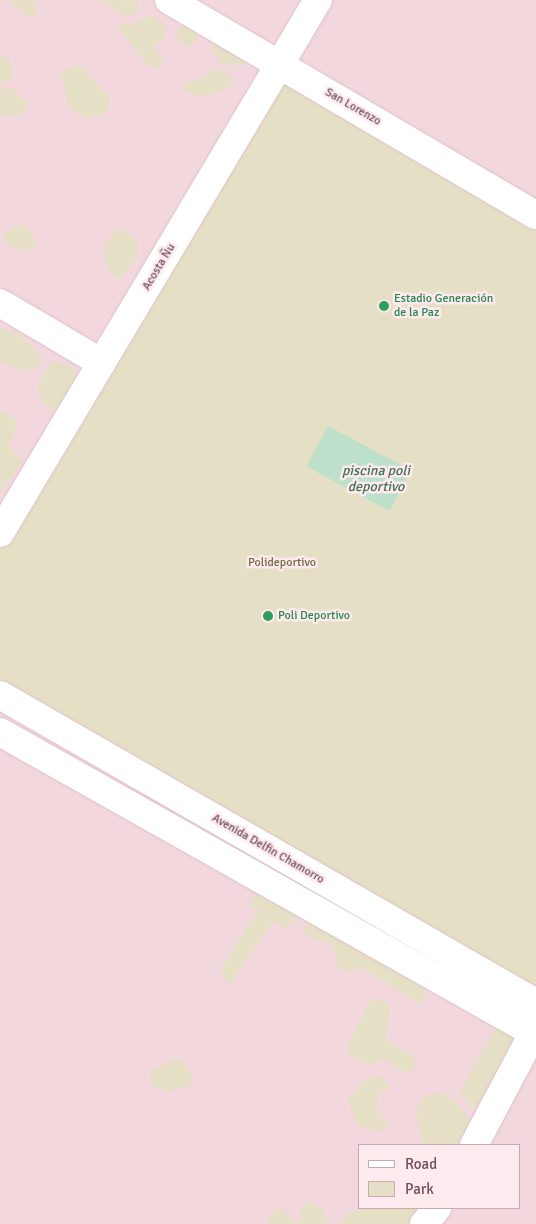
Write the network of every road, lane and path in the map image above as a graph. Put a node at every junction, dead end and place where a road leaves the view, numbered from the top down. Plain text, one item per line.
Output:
1 (169, 0) edge
2 (318, 0) edge
3 (280, 65) junction
4 (536, 215) edge
5 (0, 303) edge
6 (102, 363) junction
7 (0, 533) edge
8 (0, 695) edge
9 (0, 732) edge
10 (536, 1003) edge
11 (535, 1032) edge
12 (475, 1144) edge
13 (436, 1209) edge
14 (424, 1224) edge

1 - 3 street, San Lorenzo
2 - 3 street, Acosta Ñu
3 - 4 street, San Lorenzo
3 - 6 street, Acosta Ñu
5 - 6 street
6 - 7 street, Acosta Ñu
8 - 10 street, Avenida Delfin Chamorro
9 - 11 street
11 - 12 street
13 - 14 street

